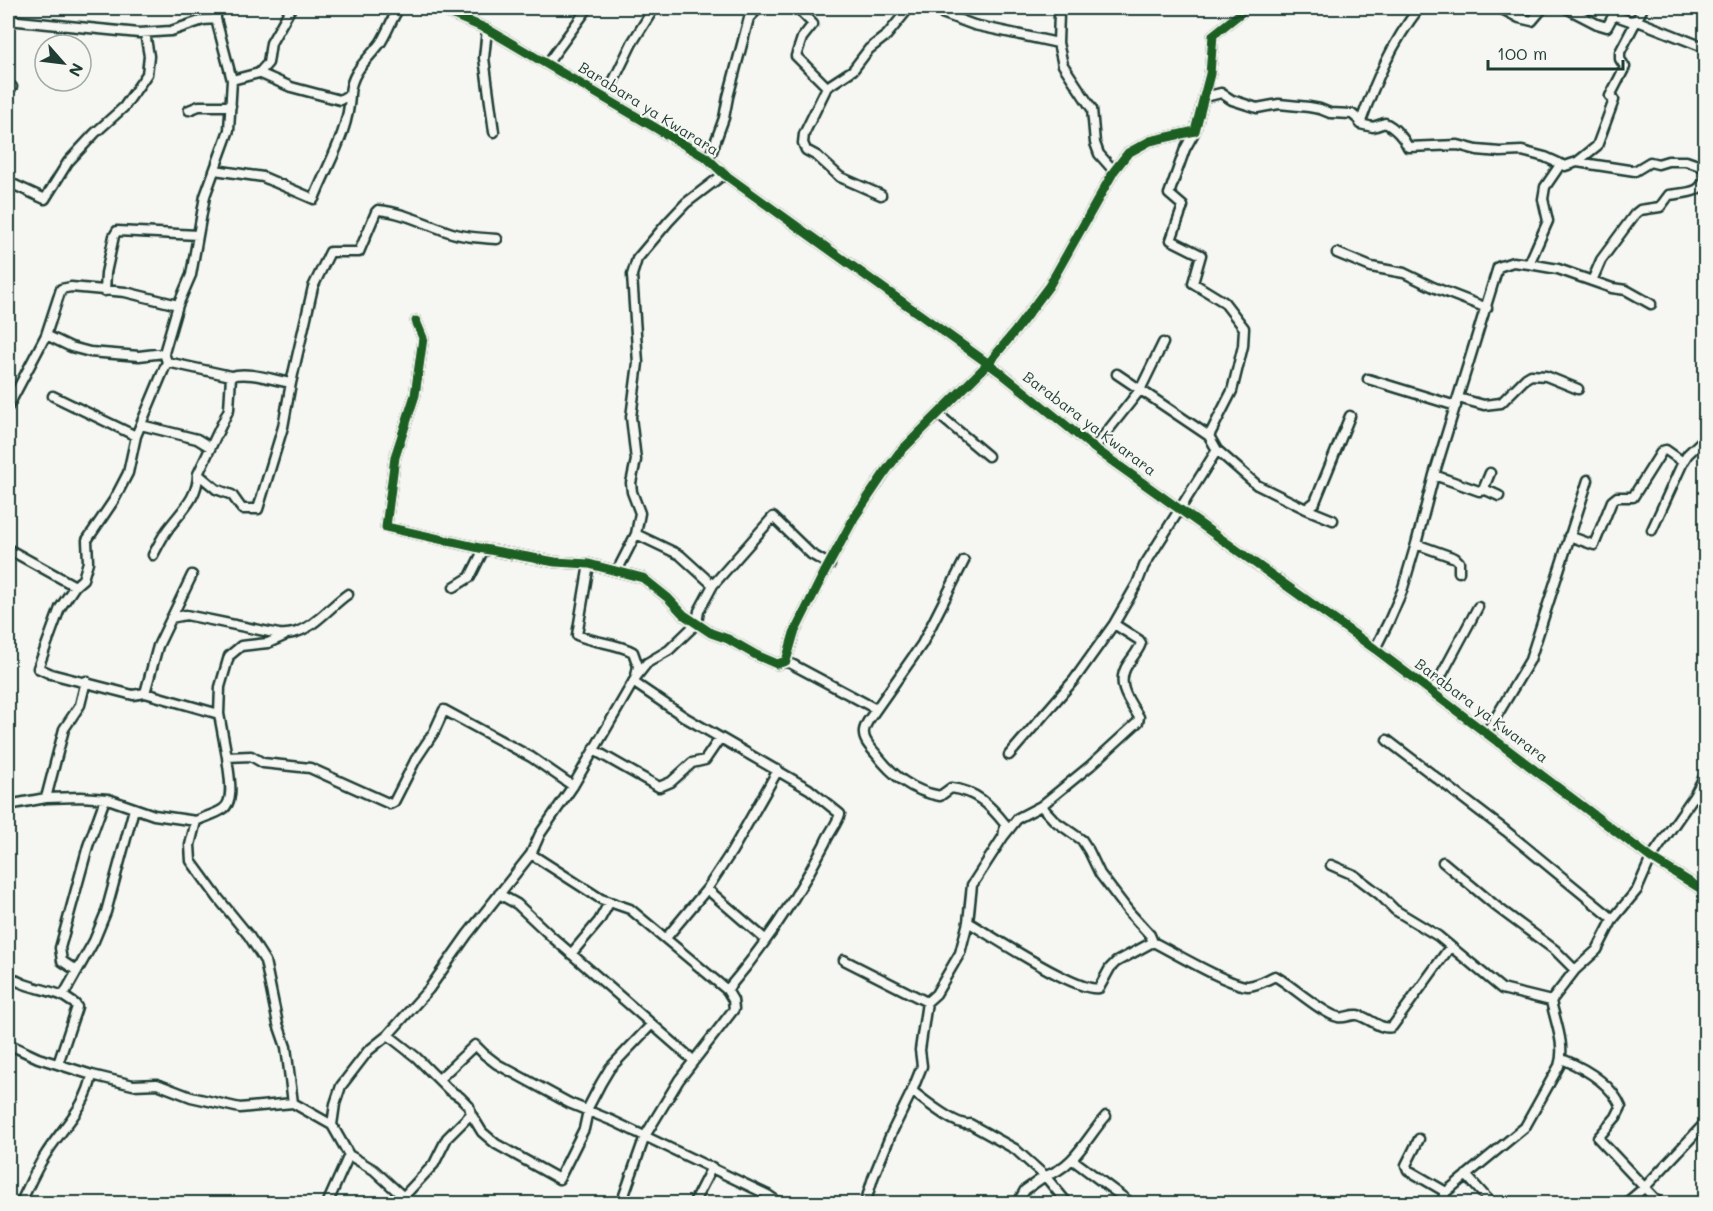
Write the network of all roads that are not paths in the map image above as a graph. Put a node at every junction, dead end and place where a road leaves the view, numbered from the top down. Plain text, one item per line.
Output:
1 (216, 8) edge
2 (291, 8) edge
3 (399, 8) edge
4 (437, 8) edge
5 (588, 8) edge
6 (654, 8) edge
7 (759, 8) edge
8 (797, 8) edge
9 (909, 8) edge
10 (928, 8) edge
11 (1063, 8) edge
12 (1247, 8) edge
13 (1419, 8) edge
14 (1500, 8) edge
15 (1543, 8) edge
16 (1566, 8) edge
17 (1643, 8) edge
18 (216, 19) junction
19 (8, 20) edge
20 (1635, 20) junction
21 (487, 29) junction
22 (145, 33) junction
23 (1058, 43) junction
24 (1706, 48) edge
25 (547, 64) junction
26 (260, 73) junction
27 (232, 80) junction
28 (613, 82) dead end
29 (826, 87) junction
30 (350, 94) junction
31 (1205, 97) junction
32 (231, 106) junction
33 (189, 110) dead end
34 (1360, 124) junction
35 (1195, 131) junction
36 (494, 132) dead end
37 (707, 158) junction
38 (1577, 162) junction
39 (1560, 165) junction
40 (1706, 168) edge
41 (215, 170) junction
42 (1114, 171) junction
43 (724, 174) junction
44 (1706, 176) edge
45 (8, 182) edge
46 (881, 195) dead end
47 (198, 235) junction
48 (497, 239) dead end
49 (1337, 253) dead end
50 (1529, 264) junction
51 (1592, 280) junction
52 (105, 291) junction
53 (1651, 304) dead end
54 (178, 305) junction
55 (1486, 308) junction
56 (416, 321) dead end
57 (46, 335) junction
58 (1162, 343) dead end
59 (166, 358) junction
60 (988, 364) junction
61 (1117, 374) dead end
62 (231, 376) junction
63 (1368, 378) dead end
64 (291, 383) junction
65 (1578, 389) dead end
66 (1140, 390) junction
67 (53, 396) dead end
68 (1457, 402) junction
69 (8, 407) edge
70 (938, 414) junction
71 (1350, 416) dead end
72 (141, 425) junction
73 (136, 436) junction
74 (1209, 436) junction
75 (1706, 437) edge
76 (210, 447) junction
77 (1095, 448) junction
78 (1217, 450) junction
79 (988, 456) dead end
80 (1683, 462) junction
81 (1490, 473) dead end
82 (198, 474) junction
83 (1434, 475) junction
84 (1588, 480) dead end
85 (1483, 490) junction
86 (1499, 496) dead end
87 (1179, 508) junction
88 (1306, 509) junction
89 (1333, 520) dead end
90 (1652, 530) dead end
91 (636, 534) junction
92 (1569, 536) junction
93 (1416, 544) junction
94 (8, 549) edge
95 (484, 549) junction
96 (153, 555) dead end
97 (964, 561) dead end
98 (589, 564) junction
99 (830, 564) junction
100 (617, 572) junction
101 (1459, 572) dead end
102 (192, 574) dead end
103 (713, 585) junction
104 (75, 586) junction
105 (454, 587) dead end
106 (348, 594) dead end
107 (1478, 607) dead end
108 (171, 618) junction
109 (697, 623) junction
110 (1114, 624) junction
111 (288, 635) junction
112 (1375, 649) junction
113 (786, 660) junction
114 (634, 679) junction
115 (86, 681) junction
116 (1433, 691) junction
117 (145, 693) junction
118 (876, 709) junction
119 (219, 714) junction
120 (1488, 732) junction
121 (720, 738) junction
122 (1387, 740) dead end
123 (594, 750) junction
124 (1009, 755) dead end
125 (227, 757) junction
126 (778, 770) junction
127 (1706, 773) edge
128 (573, 786) junction
129 (46, 798) junction
130 (105, 799) junction
131 (8, 805) edge
132 (1041, 806) junction
133 (134, 809) junction
134 (196, 821) junction
135 (1003, 837) junction
136 (531, 854) junction
137 (1651, 858) junction
138 (1443, 862) dead end
139 (1331, 865) dead end
140 (707, 889) junction
141 (1706, 892) edge
142 (499, 894) junction
143 (609, 903) junction
144 (1613, 920) junction
145 (968, 922) junction
146 (666, 938) junction
147 (766, 940) junction
148 (1154, 942) junction
149 (1450, 947) junction
150 (571, 954) junction
151 (844, 960) dead end
152 (1575, 970) junction
153 (77, 971) junction
154 (8, 975) edge
155 (727, 990) junction
156 (63, 996) junction
157 (1551, 1001) junction
158 (927, 1002) junction
159 (651, 1025) junction
160 (388, 1035) junction
161 (8, 1044) edge
162 (1562, 1059) junction
163 (693, 1060) junction
164 (58, 1064) junction
165 (92, 1075) junction
166 (439, 1079) junction
167 (912, 1091) junction
168 (293, 1103) junction
169 (589, 1112) junction
170 (471, 1114) junction
171 (1106, 1116) dead end
172 (1706, 1122) edge
173 (333, 1125) junction
174 (645, 1136) junction
175 (1419, 1139) dead end
176 (349, 1155) junction
177 (1073, 1160) junction
178 (712, 1167) junction
179 (1466, 1175) junction
180 (1045, 1176) junction
181 (1645, 1187) junction
182 (1446, 1192) junction
183 (404, 1196) junction
184 (767, 1199) edge
185 (20, 1203) edge
186 (327, 1203) edge
187 (411, 1203) edge
188 (621, 1203) edge
189 (693, 1203) edge
190 (781, 1203) edge
191 (865, 1203) edge
192 (1017, 1203) edge
193 (1068, 1203) edge
194 (1132, 1203) edge
195 (1440, 1203) edge
196 (1492, 1203) edge
197 (1625, 1203) edge
198 (1660, 1203) edge

1 - 18 street
2 - 26 street
3 - 30 street
4 - 21 street, Barabara ya Kwarara
5 - 25 street
6 - 28 street
7 - 37 street
8 - 29 street
9 - 29 street
10 - 23 street
11 - 23 street
12 - 31 street
13 - 34 street
14 - 15 street
16 - 20 street
17 - 20 street
18 - 22 street
18 - 27 street
19 - 22 street
20 - 24 street
20 - 38 street
21 - 25 street, Barabara ya Kwarara
21 - 36 street
22 - 45 street
23 - 42 street
25 - 37 street, Barabara ya Kwarara
26 - 27 street
26 - 30 street
27 - 32 street
29 - 46 street
30 - 41 street
31 - 34 street
31 - 35 street
32 - 33 street
32 - 41 street
34 - 39 street
35 - 42 street
35 - 74 street
37 - 43 street, Barabara ya Kwarara
38 - 39 street
38 - 40 street
39 - 50 street
41 - 47 street
42 - 60 street
43 - 60 street, Barabara ya Kwarara
43 - 91 street
44 - 51 street
47 - 52 street
47 - 54 street
48 - 64 street
49 - 55 street
50 - 51 street
50 - 55 street
51 - 53 street
52 - 54 street
52 - 57 street
54 - 59 street
55 - 68 street
56 - 95 street
57 - 59 street
57 - 69 street
58 - 66 street
59 - 62 street
59 - 72 street
60 - 70 street
60 - 77 street, Barabara ya Kwarara
61 - 66 street
62 - 64 street
62 - 76 street
63 - 68 street
64 - 82 street
65 - 68 street
66 - 74 street
66 - 77 street
67 - 73 street
68 - 83 street
70 - 79 street
70 - 99 street
71 - 88 street
72 - 73 street
72 - 76 street
73 - 104 street
74 - 78 street
75 - 80 street
76 - 82 street
77 - 87 street, Barabara ya Kwarara
78 - 87 street
78 - 88 street
80 - 90 street
80 - 92 street
81 - 85 street
82 - 96 street
83 - 85 street
83 - 93 street
84 - 92 street
85 - 86 street
87 - 110 street
87 - 112 street, Barabara ya Kwarara
88 - 89 street
91 - 100 street
91 - 103 street
92 - 120 street
93 - 101 street
93 - 112 street
94 - 104 street
95 - 98 street
95 - 105 street
97 - 118 street
98 - 100 street
98 - 114 street
99 - 103 street
99 - 113 street
100 - 109 street
102 - 108 street
103 - 109 street
104 - 115 street
106 - 111 street
107 - 116 street
108 - 111 street
108 - 117 street
109 - 113 street
109 - 114 street
110 - 124 street
110 - 132 street
111 - 119 street
112 - 116 street, Barabara ya Kwarara
113 - 118 street
114 - 121 street
114 - 123 street
115 - 117 street
115 - 129 street
116 - 120 street, Barabara ya Kwarara
117 - 119 street
118 - 135 street
119 - 125 street
120 - 137 street, Barabara ya Kwarara
121 - 123 street
121 - 126 street
122 - 144 street
123 - 128 street
125 - 128 street
125 - 134 street
126 - 140 street
126 - 147 street
127 - 137 street
128 - 136 street
129 - 130 street
129 - 131 street
130 - 133 street
130 - 153 street
132 - 135 street
132 - 148 street
133 - 134 street
133 - 153 street
134 - 168 street
135 - 145 street
136 - 142 street
136 - 143 street
137 - 141 street, Barabara ya Kwarara
137 - 144 street
138 - 152 street
139 - 149 street
140 - 146 street
140 - 147 street
142 - 150 street
142 - 160 street
143 - 146 street
143 - 150 street
144 - 152 street
145 - 148 street
145 - 158 street
146 - 155 street
147 - 155 street
148 - 149 street
149 - 157 street
150 - 159 street
151 - 158 street
152 - 157 street
153 - 156 street
154 - 156 street
155 - 163 street
156 - 164 street
157 - 162 street
158 - 167 street
159 - 163 street
159 - 169 street
160 - 166 street
160 - 173 street
161 - 164 street
162 - 179 street
162 - 181 street
163 - 174 street
164 - 165 street
165 - 168 street
165 - 185 street
166 - 169 street
166 - 170 street
167 - 180 street
167 - 191 street
168 - 173 street
169 - 170 street
169 - 174 street
170 - 183 street
171 - 177 street
172 - 181 street
173 - 176 street
174 - 178 street
174 - 188 street
175 - 182 street
176 - 183 street
176 - 186 street
177 - 180 street
177 - 194 street
178 - 184 street
178 - 189 street
179 - 182 street
179 - 196 street
180 - 192 street
180 - 193 street
181 - 197 street
181 - 198 street
182 - 195 street
183 - 187 street
184 - 190 street

